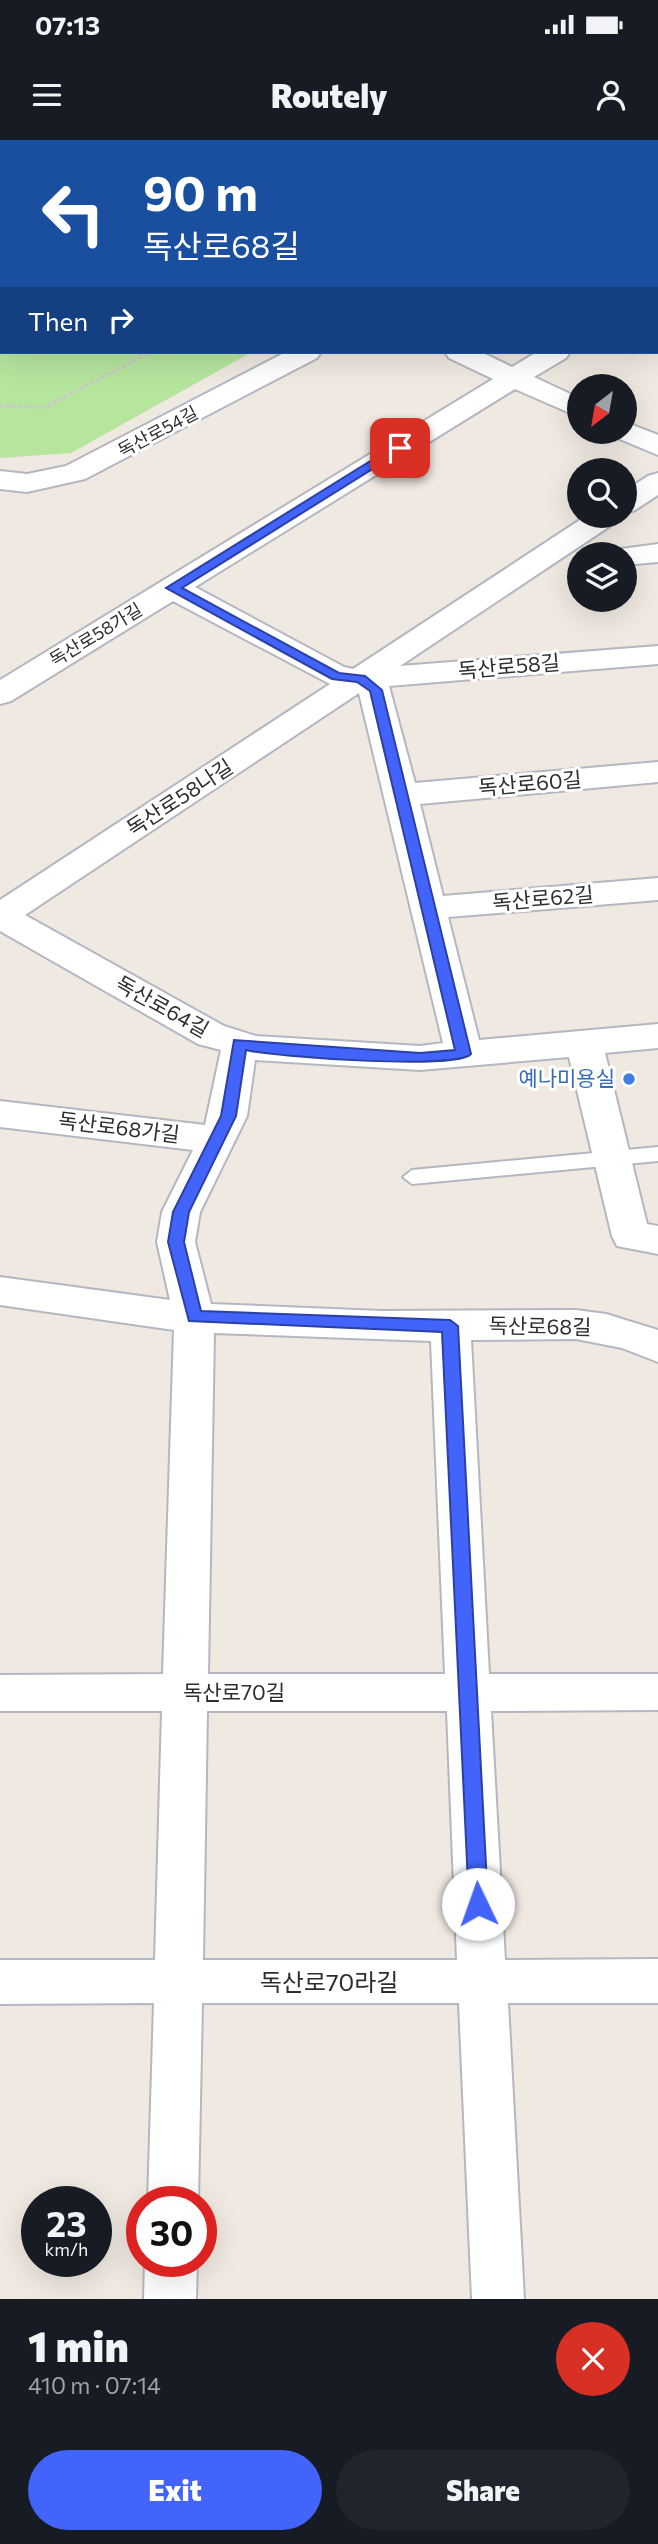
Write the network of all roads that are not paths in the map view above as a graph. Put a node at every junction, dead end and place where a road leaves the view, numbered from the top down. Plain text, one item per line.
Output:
1 (303, 354) edge
2 (463, 354) edge
3 (553, 354) edge
4 (514, 378) junction
5 (567, 403) edge
6 (637, 436) edge
7 (658, 446) edge
8 (0, 480) edge
9 (658, 482) edge
10 (637, 496) edge
11 (588, 528) edge
12 (658, 553) edge
13 (637, 555) edge
14 (567, 560) edge
15 (538, 561) junction
16 (173, 588) junction
17 (658, 655) edge
18 (360, 679) junction
19 (0, 694) edge
20 (658, 772) edge
21 (401, 795) junction
22 (658, 889) edge
23 (428, 908) junction
24 (0, 916) edge
25 (658, 1036) edge
26 (240, 1043) junction
27 (584, 1043) junction
28 (464, 1054) junction
29 (0, 1114) edge
30 (217, 1140) junction
31 (658, 1154) edge
32 (612, 1158) junction
33 (412, 1177) dead end
34 (658, 1241) edge
35 (0, 1291) edge
36 (194, 1317) junction
37 (450, 1326) junction
38 (658, 1348) edge
39 (658, 1692) edge
40 (0, 1693) edge
41 (185, 1693) junction
42 (468, 1693) junction
43 (0, 1982) edge
44 (658, 1982) edge
45 (178, 1983) junction
46 (482, 1983) junction
47 (173, 2186) edge
48 (171, 2277) edge
49 (170, 2299) edge
50 (498, 2299) edge

1 - 8 street, 독산로54길
2 - 4 street
3 - 4 street, 독산로58가길
4 - 5 street
4 - 16 street, 독산로58가길
6 - 7 street
9 - 10 street
11 - 15 street, 독산로58나길
12 - 13 street
14 - 15 street
15 - 18 street, 독산로58나길
16 - 18 street
16 - 19 street, 독산로58가길
17 - 18 street, 독산로58길
18 - 21 street
18 - 24 street, 독산로58나길
20 - 21 street, 독산로60길
21 - 23 street
22 - 23 street, 독산로62길
23 - 28 street
24 - 26 street, 독산로64길
25 - 27 street, 독산로64길
26 - 28 street, 독산로64길
26 - 30 street
27 - 28 street, 독산로64길
27 - 32 street
29 - 30 street, 독산로68가길
30 - 36 street, 독산로68가길
31 - 32 lane
32 - 33 lane
32 - 34 street
35 - 36 street, 독산로68길
36 - 37 street, 독산로68길
36 - 41 street, 독산로68가길
37 - 38 street, 독산로68길
37 - 42 street
39 - 42 street, 독산로70길
40 - 41 street, 독산로70길
41 - 42 street, 독산로70길
41 - 45 street, 독산로68가길
42 - 46 street
43 - 45 street, 독산로70라길
44 - 46 street, 독산로70라길
45 - 46 street, 독산로70라길
45 - 47 street, 독산로68가길
46 - 50 street
48 - 49 street

